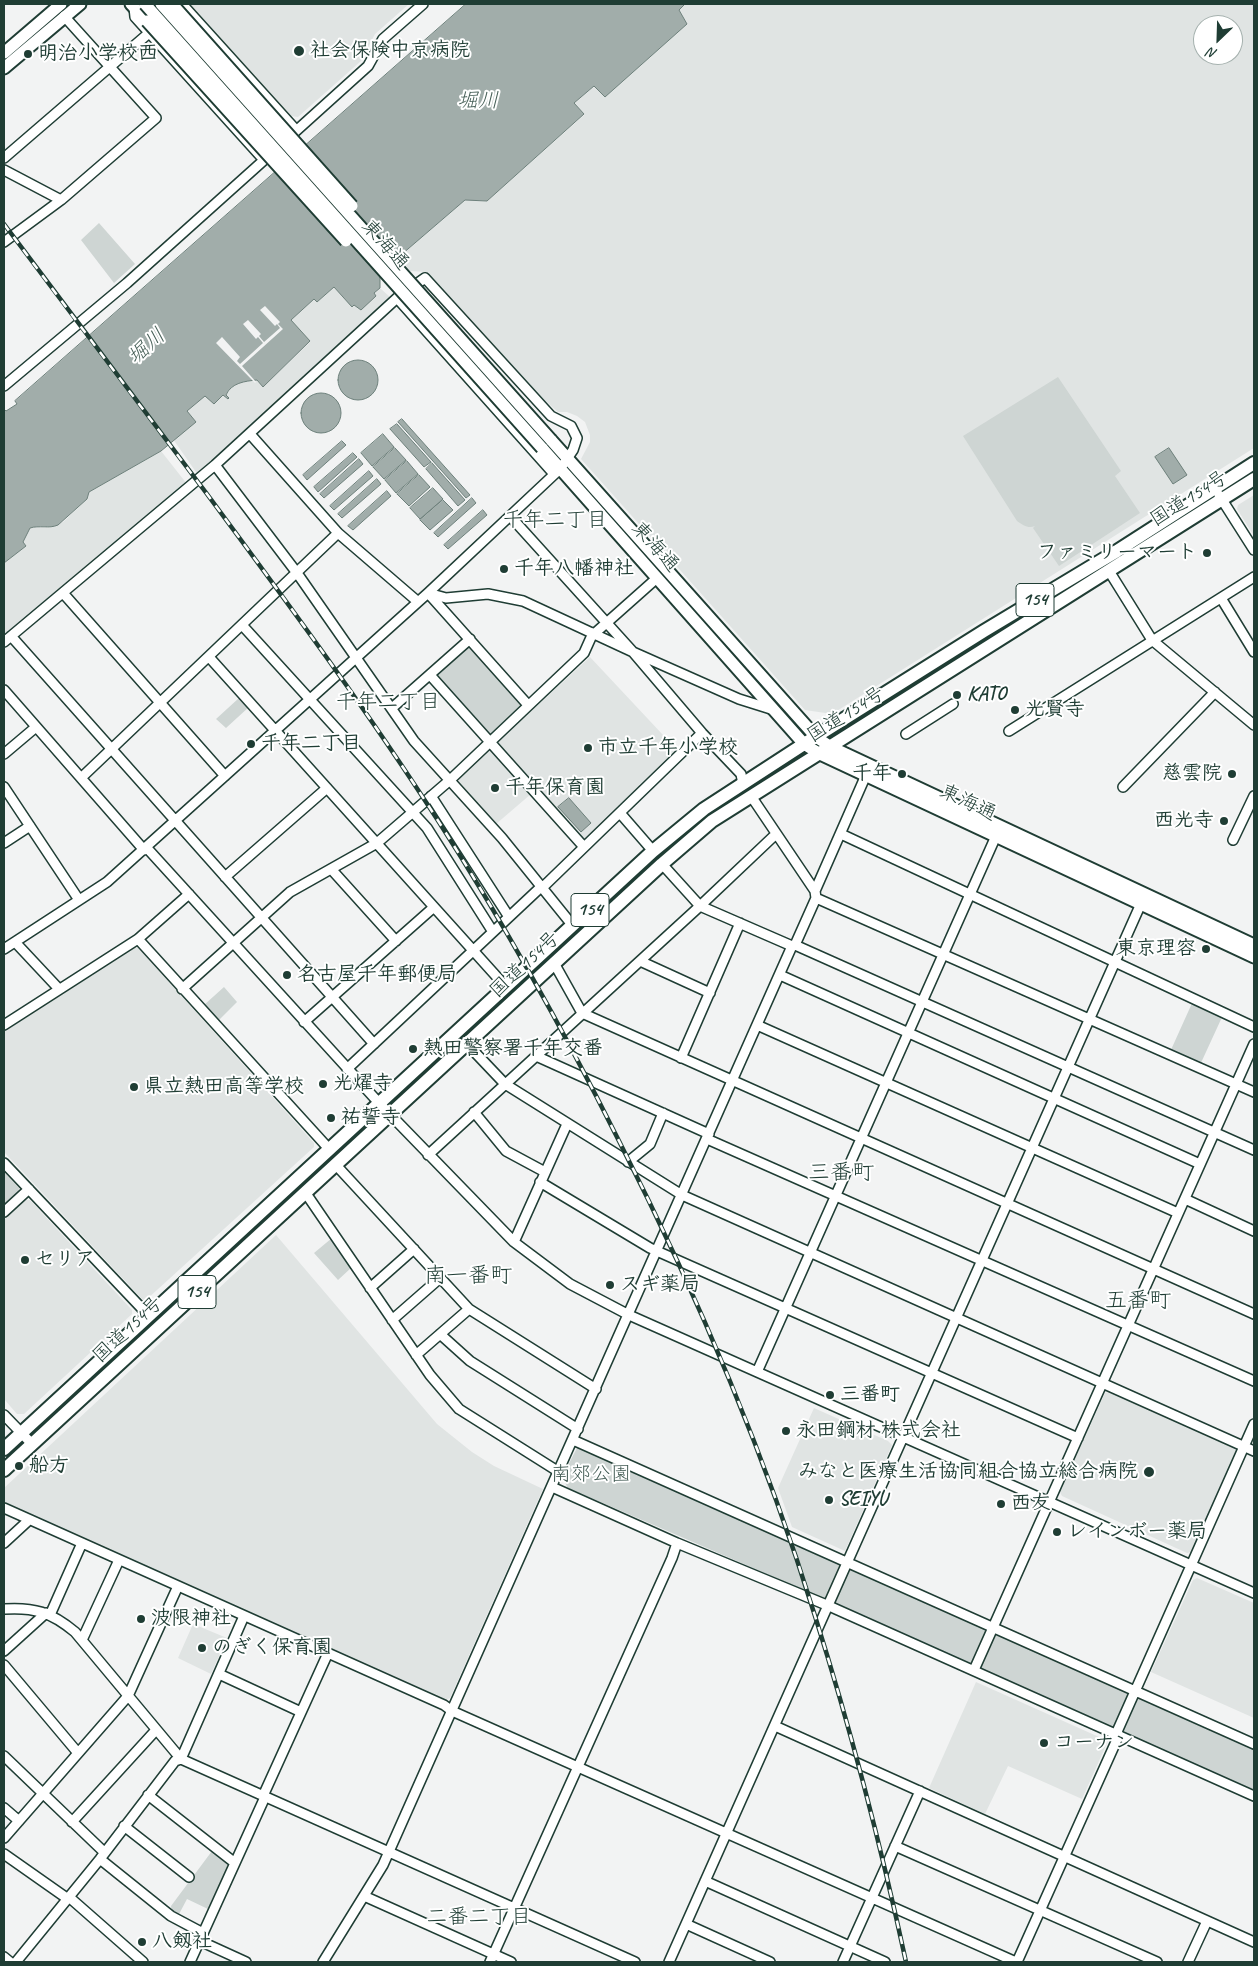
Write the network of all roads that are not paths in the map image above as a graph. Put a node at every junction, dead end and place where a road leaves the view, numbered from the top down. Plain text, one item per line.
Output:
1 (80, 4) edge
2 (161, 4) edge
3 (172, 4) edge
4 (182, 4) edge
5 (423, 4) edge
6 (137, 5) edge
7 (59, 8) edge
8 (149, 33) junction
9 (4, 53) edge
10 (109, 66) junction
11 (4, 68) edge
12 (296, 130) junction
13 (4, 158) edge
14 (264, 160) junction
15 (4, 170) edge
16 (60, 200) junction
17 (4, 242) edge
18 (393, 263) junction
19 (382, 270) junction
20 (397, 298) junction
21 (4, 386) edge
22 (250, 434) junction
23 (568, 459) junction
24 (1254, 463) edge
25 (215, 465) junction
26 (557, 471) junction
27 (1254, 479) edge
28 (1214, 488) junction
29 (1222, 500) junction
30 (510, 516) junction
31 (338, 533) junction
32 (1254, 550) edge
33 (1109, 571) junction
34 (297, 573) junction
35 (1254, 577) edge
36 (657, 578) junction
37 (63, 593) junction
38 (428, 593) junction
39 (1221, 598) junction
40 (417, 601) junction
41 (606, 623) junction
42 (242, 625) junction
43 (594, 633) junction
44 (7, 639) edge
45 (470, 639) junction
46 (1152, 640) junction
47 (633, 652) junction
48 (1254, 652) edge
49 (209, 657) junction
50 (356, 658) junction
51 (430, 675) junction
52 (4, 690) edge
53 (1215, 692) junction
54 (311, 699) junction
55 (161, 703) junction
56 (953, 704) dead end
57 (528, 705) junction
58 (392, 708) junction
59 (777, 711) junction
60 (1254, 725) edge
61 (36, 727) junction
62 (275, 731) junction
63 (1009, 731) dead end
64 (702, 733) junction
65 (906, 734) dead end
66 (816, 737) junction
67 (490, 742) junction
68 (804, 744) junction
69 (112, 749) junction
70 (825, 750) junction
71 (4, 754) edge
72 (225, 776) junction
73 (866, 776) junction
74 (81, 778) junction
75 (450, 780) junction
76 (743, 784) junction
77 (4, 787) edge
78 (1123, 787) dead end
79 (327, 788) junction
80 (431, 796) junction
81 (751, 796) junction
82 (1254, 796) edge
83 (414, 812) junction
84 (620, 813) junction
85 (176, 821) junction
86 (30, 826) junction
87 (776, 834) junction
88 (840, 834) junction
89 (996, 836) junction
90 (1233, 840) dead end
91 (4, 843) edge
92 (377, 843) junction
93 (584, 847) junction
94 (145, 849) junction
95 (653, 851) junction
96 (662, 864) junction
97 (332, 870) junction
98 (225, 877) junction
99 (543, 887) junction
100 (188, 894) junction
101 (816, 894) junction
102 (970, 894) junction
103 (1143, 899) junction
104 (79, 900) junction
105 (700, 906) junction
106 (434, 907) junction
107 (262, 918) junction
108 (509, 918) junction
109 (740, 923) junction
110 (573, 926) junction
111 (493, 932) junction
112 (138, 939) junction
113 (396, 941) junction
114 (15, 942) junction
115 (233, 944) junction
116 (794, 946) junction
117 (1254, 946) edge
118 (4, 949) edge
119 (473, 951) junction
120 (943, 954) junction
121 (1254, 957) edge
122 (640, 961) junction
123 (1116, 961) junction
124 (554, 963) junction
125 (780, 975) junction
126 (506, 987) junction
127 (59, 989) junction
128 (182, 989) junction
129 (710, 993) junction
130 (332, 997) junction
131 (922, 1002) junction
132 (582, 1013) junction
133 (1090, 1020) junction
134 (304, 1022) junction
135 (4, 1025) edge
136 (757, 1025) junction
137 (1254, 1027) edge
138 (908, 1033) junction
139 (374, 1044) junction
140 (467, 1044) junction
141 (1254, 1044) edge
142 (536, 1056) junction
143 (681, 1058) junction
144 (1069, 1067) junction
145 (347, 1068) junction
146 (733, 1081) junction
147 (886, 1082) junction
148 (505, 1084) junction
149 (1236, 1084) junction
150 (1254, 1092) edge
151 (1055, 1099) junction
152 (379, 1104) junction
153 (474, 1112) junction
154 (663, 1113) junction
155 (389, 1115) junction
156 (567, 1124) junction
157 (1214, 1132) junction
158 (708, 1136) junction
159 (861, 1138) junction
160 (1033, 1148) junction
161 (330, 1150) junction
162 (1254, 1150) edge
163 (428, 1155) junction
164 (628, 1162) junction
165 (4, 1163) edge
166 (336, 1164) junction
167 (1200, 1164) junction
168 (545, 1172) junction
169 (540, 1182) junction
170 (29, 1189) junction
171 (305, 1192) junction
172 (836, 1195) junction
173 (682, 1196) junction
174 (1185, 1199) junction
175 (1008, 1204) junction
176 (4, 1212) edge
177 (1178, 1213) junction
178 (1254, 1231) edge
179 (514, 1242) junction
180 (414, 1249) junction
181 (657, 1252) junction
182 (810, 1252) junction
183 (983, 1260) junction
184 (1154, 1269) junction
185 (440, 1278) junction
186 (370, 1288) junction
187 (785, 1308) junction
188 (469, 1309) junction
189 (1254, 1314) edge
190 (629, 1315) junction
191 (149, 1316) junction
192 (957, 1317) junction
193 (392, 1320) junction
194 (1128, 1325) junction
195 (440, 1334) junction
196 (416, 1355) junction
197 (757, 1372) junction
198 (932, 1373) junction
199 (1102, 1382) junction
200 (1254, 1382) edge
201 (596, 1389) junction
202 (4, 1415) edge
203 (1254, 1424) edge
204 (578, 1429) junction
205 (21, 1433) junction
206 (904, 1437) junction
207 (1078, 1438) junction
208 (573, 1440) junction
209 (32, 1444) junction
210 (1244, 1446) junction
211 (4, 1449) edge
212 (1254, 1451) edge
213 (4, 1470) edge
214 (559, 1472) junction
215 (552, 1487) junction
216 (1049, 1502) junction
217 (4, 1508) edge
218 (29, 1520) junction
219 (677, 1542) junction
220 (4, 1543) edge
221 (82, 1543) junction
222 (119, 1560) junction
223 (848, 1563) junction
224 (1191, 1566) junction
225 (178, 1586) junction
226 (1254, 1593) edge
227 (829, 1606) junction
228 (4, 1610) edge
229 (48, 1614) junction
230 (244, 1616) junction
231 (993, 1628) junction
232 (82, 1640) junction
233 (4, 1651) edge
234 (328, 1653) junction
235 (4, 1665) edge
236 (974, 1670) junction
237 (218, 1674) junction
238 (1136, 1691) junction
239 (128, 1696) junction
240 (452, 1711) junction
241 (301, 1712) junction
242 (775, 1726) junction
243 (156, 1730) junction
244 (1117, 1734) junction
245 (1254, 1744) edge
246 (78, 1753) junction
247 (4, 1756) edge
248 (181, 1759) junction
249 (577, 1767) junction
250 (920, 1791) junction
251 (42, 1794) junction
252 (148, 1795) junction
253 (264, 1796) junction
254 (1254, 1796) edge
255 (4, 1808) edge
256 (19, 1821) junction
257 (72, 1822) junction
258 (124, 1826) junction
259 (726, 1834) junction
260 (4, 1838) edge
261 (895, 1846) junction
262 (389, 1852) junction
263 (4, 1854) edge
264 (102, 1856) junction
265 (1064, 1857) junction
266 (235, 1863) junction
267 (189, 1877) dead end
268 (705, 1881) junction
269 (364, 1896) junction
270 (69, 1898) junction
271 (872, 1898) junction
272 (514, 1909) junction
273 (1040, 1910) junction
274 (1207, 1921) junction
275 (686, 1924) junction
276 (202, 1937) junction
277 (1254, 1942) edge
278 (850, 1947) junction
279 (4, 1958) edge
280 (492, 1958) edge
281 (618, 1959) edge
282 (10, 1962) edge
283 (16, 1962) edge
284 (143, 1962) edge
285 (190, 1962) edge
286 (246, 1962) edge
287 (323, 1962) edge
288 (511, 1962) edge
289 (635, 1962) edge
290 (669, 1962) edge
291 (770, 1962) edge
292 (843, 1962) edge
293 (885, 1962) edge
294 (1016, 1962) edge
295 (1157, 1962) edge
296 (1188, 1962) edge

1 - 7 main road
2 - 18 main road, 東海通, bridge
3 - 18 main road, bridge
4 - 12 street
5 - 12 street
6 - 8 street
6 - 19 main road, 東海通, bridge
6 - 19 main road, bridge
7 - 9 main road
7 - 10 street
7 - 11 main road
8 - 10 street
8 - 14 street
10 - 13 street
10 - 16 street
12 - 14 street
14 - 21 street
15 - 16 street
16 - 17 street
18 - 23 main road, 東海通, bridge
19 - 26 main road, 東海通, bridge
20 - 22 street
20 - 23 street
20 - 26 street
22 - 25 street
22 - 31 street
23 - 26 street
23 - 66 main road, 東海通
24 - 28 highway, 国道154号 / 154
25 - 34 street
25 - 37 street
26 - 30 street
26 - 36 main road, 東海通
27 - 29 highway, 国道154号 / 154
28 - 29 street
28 - 66 highway, 国道154号 / 154
29 - 32 street
29 - 33 highway, 国道154号 / 154
30 - 38 street
30 - 41 street
31 - 34 street
31 - 40 street
33 - 46 street
33 - 70 highway, 国道154号 / 154
34 - 42 street
34 - 50 street
35 - 39 street
36 - 41 street
36 - 59 main road, 東海通
37 - 44 street
37 - 55 street
38 - 40 street
38 - 43 street
38 - 45 street
39 - 46 street
39 - 48 street
40 - 50 street
41 - 43 street
41 - 47 street
42 - 49 street
42 - 54 street
43 - 47 street
43 - 57 street
44 - 69 street
45 - 51 street
45 - 57 street
46 - 53 street
46 - 63 street
47 - 59 street
47 - 64 street
49 - 55 street
49 - 62 street
50 - 54 street
50 - 58 street
51 - 58 street
51 - 67 street
52 - 61 street
53 - 60 street
53 - 78 street
54 - 62 street
54 - 83 street
55 - 69 street
55 - 72 street
56 - 65 street
57 - 67 street
58 - 75 street
59 - 68 main road, 東海通
61 - 71 street
61 - 74 street
62 - 72 street
62 - 79 street
64 - 76 street
64 - 84 street
66 - 68 highway, 国道154号 / 154
66 - 70 main road, 東海通
67 - 75 street
67 - 93 street
68 - 70 main road, 東海通
68 - 76 highway, 国道154号 / 154
69 - 74 street
69 - 85 street
70 - 73 main road, 東海通
70 - 81 highway, 国道154号 / 154
70 - 103 main road, 東海通
72 - 85 street
73 - 88 street
73 - 89 main road, 東海通
74 - 94 street
75 - 80 street
75 - 99 street
76 - 95 highway, 国道154号 / 154
77 - 86 street
79 - 92 street
79 - 98 street
80 - 83 street
80 - 108 street
81 - 87 street
81 - 96 highway, 国道154号 / 154
82 - 90 street
83 - 92 street
83 - 111 street
84 - 93 street
84 - 95 street
85 - 94 street
85 - 98 street
86 - 91 street
86 - 104 street
87 - 101 street
87 - 105 street
88 - 101 street
88 - 102 street
89 - 102 street
89 - 103 main road, 東海通
92 - 97 street
92 - 106 street
93 - 99 street
94 - 100 street
94 - 104 street
95 - 110 highway, 国道154号 / 154
96 - 105 street
96 - 124 highway, 国道154号 / 154
97 - 107 street
97 - 113 street
98 - 107 street
99 - 108 street
99 - 110 street
100 - 112 street
100 - 115 street
101 - 116 street
101 - 120 street
102 - 120 street
102 - 123 street
103 - 117 main road, 東海通
103 - 121 main road, 東海通
103 - 123 street
104 - 114 street
105 - 109 street
105 - 122 street
106 - 113 street
106 - 119 street
107 - 115 street
107 - 130 street
108 - 111 street
109 - 116 street
109 - 129 street
110 - 126 highway, 国道154号 / 154
111 - 119 street
112 - 127 street
112 - 128 street
113 - 130 street
114 - 118 street
114 - 127 street
115 - 128 street
115 - 134 street
116 - 125 street
116 - 131 street
119 - 126 street
119 - 139 street
120 - 131 street
120 - 133 street
122 - 129 street
122 - 132 street
123 - 133 street
123 - 137 street
124 - 132 street
124 - 140 highway, 国道154号 / 154
125 - 136 street
125 - 138 street
126 - 152 highway, 国道154号 / 154
127 - 135 street
128 - 161 street
129 - 143 street
130 - 134 street
130 - 139 street
131 - 138 street
131 - 144 street
132 - 142 street
132 - 143 street
133 - 144 street
133 - 149 street
134 - 145 street
136 - 146 street
136 - 147 street
138 - 147 street
138 - 151 street
139 - 145 street
140 - 148 street
140 - 155 highway, 国道154号 / 154
141 - 149 street
142 - 148 street
142 - 154 street
143 - 146 street
144 - 151 street
144 - 157 street
145 - 152 street
146 - 158 street
146 - 159 street
147 - 159 street
147 - 160 street
148 - 153 street
148 - 156 street
149 - 150 street
149 - 157 street
151 - 160 street
151 - 167 street
152 - 155 street
152 - 161 highway, 国道154号 / 154
153 - 163 street
153 - 168 street
154 - 158 street
154 - 164 street
155 - 163 street
155 - 166 highway, 国道154号 / 154
156 - 164 street
156 - 168 street
157 - 162 street
157 - 167 street
158 - 172 street
158 - 173 street
159 - 172 street
159 - 175 street
160 - 175 street
160 - 177 street
161 - 191 highway, 国道154号 / 154
163 - 179 street
164 - 173 street
165 - 170 street
166 - 171 highway, 国道154号 / 154
166 - 180 street
167 - 174 street
168 - 169 street
169 - 179 street
169 - 181 street
170 - 176 street
170 - 191 street
171 - 186 street
171 - 209 highway, 国道154号 / 154
172 - 182 street
172 - 183 street
173 - 181 street
173 - 182 street
174 - 177 street
174 - 178 street
175 - 183 street
175 - 184 street
177 - 184 street
179 - 190 street
180 - 185 street
180 - 186 street
181 - 187 street
181 - 190 street
182 - 187 street
182 - 192 street
183 - 192 street
183 - 194 street
184 - 189 street
184 - 194 street
185 - 188 street
185 - 193 street
186 - 193 street
187 - 197 street
187 - 198 street
188 - 195 street
188 - 201 street
190 - 197 street
190 - 201 street
191 - 205 highway, 国道154号 / 154
192 - 198 street
192 - 199 street
193 - 196 street
194 - 199 street
194 - 200 street
195 - 196 street
195 - 204 street
196 - 214 street
197 - 206 street
198 - 206 street
198 - 207 street
199 - 207 street
199 - 210 street
201 - 204 street
202 - 205 street
203 - 210 street
204 - 208 street
205 - 209 street
205 - 211 highway, 国道154号 / 154
206 - 216 street
206 - 223 street
207 - 216 street
208 - 214 street
208 - 223 street
209 - 213 highway, 国道154号 / 154
210 - 212 street
210 - 224 street
214 - 215 street
215 - 219 street
215 - 240 street
216 - 224 street
216 - 231 street
217 - 218 street
218 - 220 street
218 - 221 street
219 - 227 street
219 - 249 street
221 - 222 street
221 - 229 street
222 - 225 street
222 - 232 street
223 - 227 street
223 - 231 street
224 - 226 street
224 - 238 street
225 - 230 street
225 - 239 street
227 - 236 street
227 - 242 street
228 - 229 street
229 - 232 street
229 - 233 street
230 - 234 street
230 - 237 street
231 - 236 street
231 - 238 street
232 - 239 street
234 - 240 street
234 - 241 street
235 - 246 street
236 - 244 street
237 - 241 street
237 - 248 street
238 - 244 street
238 - 245 street
239 - 243 street
239 - 246 street
240 - 249 street
240 - 262 street
241 - 253 street
242 - 250 street
242 - 259 street
243 - 248 street
243 - 257 street
244 - 254 street
244 - 265 street
246 - 251 street
247 - 251 street
248 - 252 street
248 - 253 street
249 - 259 street
249 - 272 street
250 - 261 street
250 - 265 street
251 - 256 street
251 - 257 street
252 - 258 street
252 - 266 street
253 - 262 street
253 - 266 street
255 - 256 street
256 - 260 street
257 - 264 street
258 - 264 street
258 - 267 street
259 - 268 street
259 - 271 street
261 - 271 street
261 - 273 street
262 - 269 street
262 - 272 street
263 - 270 street
264 - 270 street
264 - 276 street
265 - 273 street
265 - 274 street
266 - 276 street
268 - 275 street
268 - 278 street
269 - 280 street
269 - 287 street
270 - 283 street
270 - 284 street
271 - 278 street
271 - 294 street
272 - 280 street
272 - 281 street
273 - 294 street
273 - 295 street
274 - 277 street
274 - 296 street
275 - 290 street
275 - 291 street
276 - 285 street
276 - 286 street
278 - 292 street
278 - 293 street
279 - 282 street
280 - 288 street
281 - 289 street

